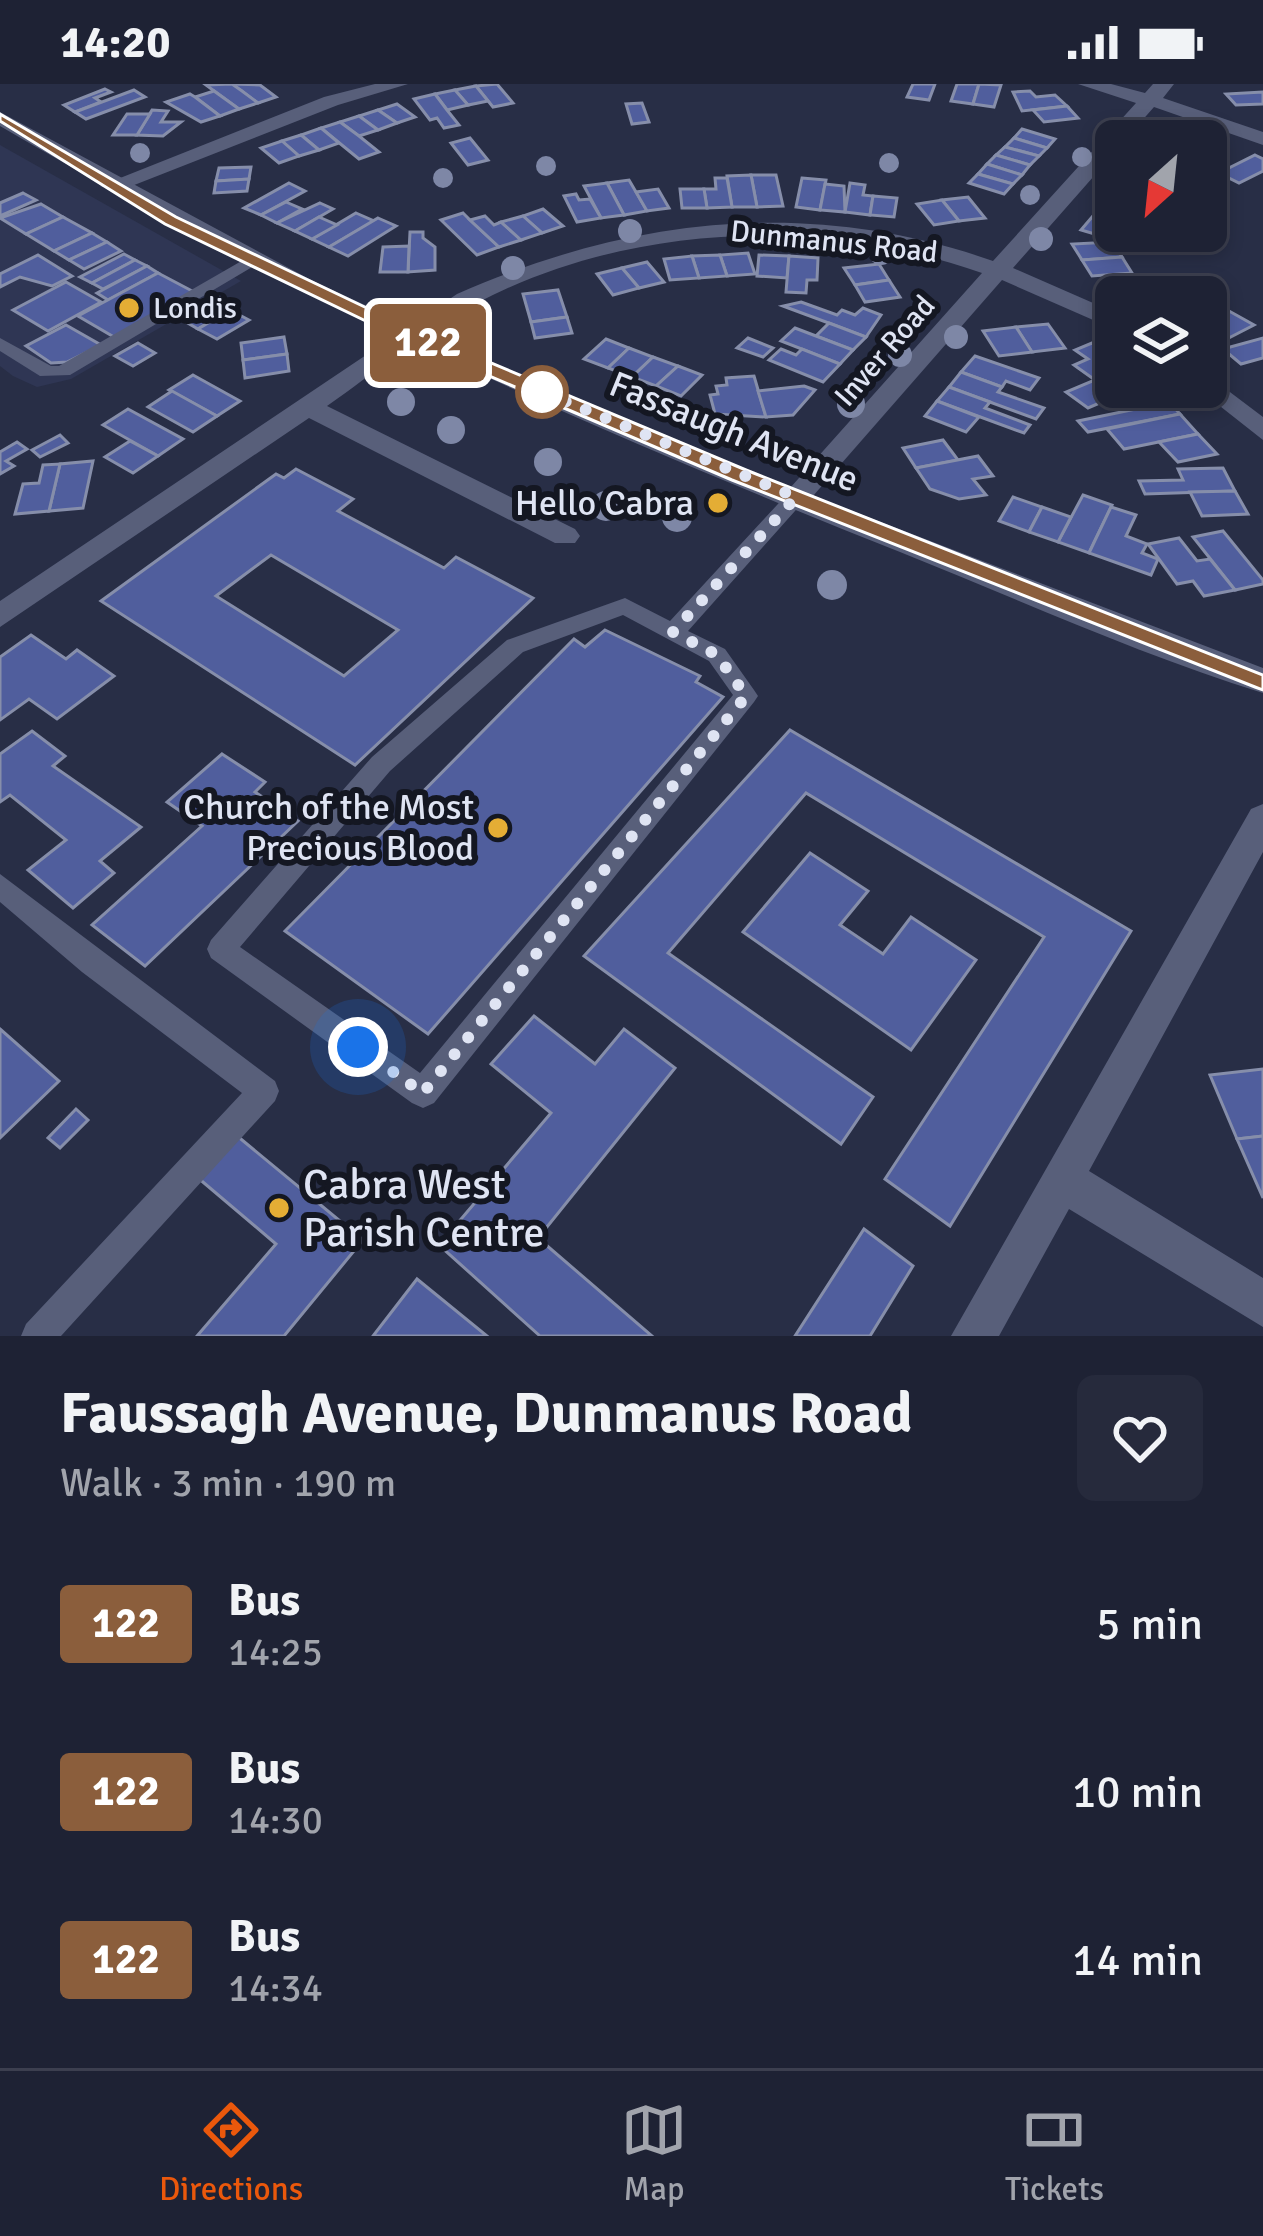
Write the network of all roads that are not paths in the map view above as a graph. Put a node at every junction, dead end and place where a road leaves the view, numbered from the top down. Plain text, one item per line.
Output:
1 (398, 84) edge
2 (1088, 84) edge
3 (1157, 92) edge
4 (0, 118) edge
5 (1263, 139) edge
6 (111, 186) junction
7 (251, 262) junction
8 (996, 270) junction
9 (1095, 314) edge
10 (409, 335) junction
11 (0, 344) edge
12 (1227, 400) edge
13 (304, 405) junction
14 (1263, 430) edge
15 (796, 497) junction
16 (565, 536) dead end
17 (0, 577) edge
18 (28, 596) junction
19 (0, 616) edge
20 (673, 632) junction
21 (1263, 681) edge
22 (1263, 819) edge
23 (0, 886) edge
24 (1064, 1180) junction
25 (1263, 1304) edge
26 (38, 1336) edge
27 (974, 1336) edge

1 - 6 street
2 - 3 street
3 - 5 street
3 - 8 street, Inver Road
4 - 6 street, Fassaugh Avenue
6 - 7 street, Fassaugh Avenue
7 - 10 street, Fassaugh Avenue
7 - 11 lane
8 - 9 street, Dunmanus Road
8 - 10 street, Dunmanus Road
8 - 15 street, Inver Road
10 - 13 street, Dunmanus Road
10 - 15 street, Fassaugh Avenue
12 - 14 street
13 - 16 street
13 - 18 street, Dunmanus Road
15 - 20 lane
15 - 21 street, Fassaugh Avenue
17 - 18 street
18 - 19 street, Dunmanus Road
20 - 20 lane
22 - 24 street
23 - 26 lane
24 - 25 street
24 - 27 street

